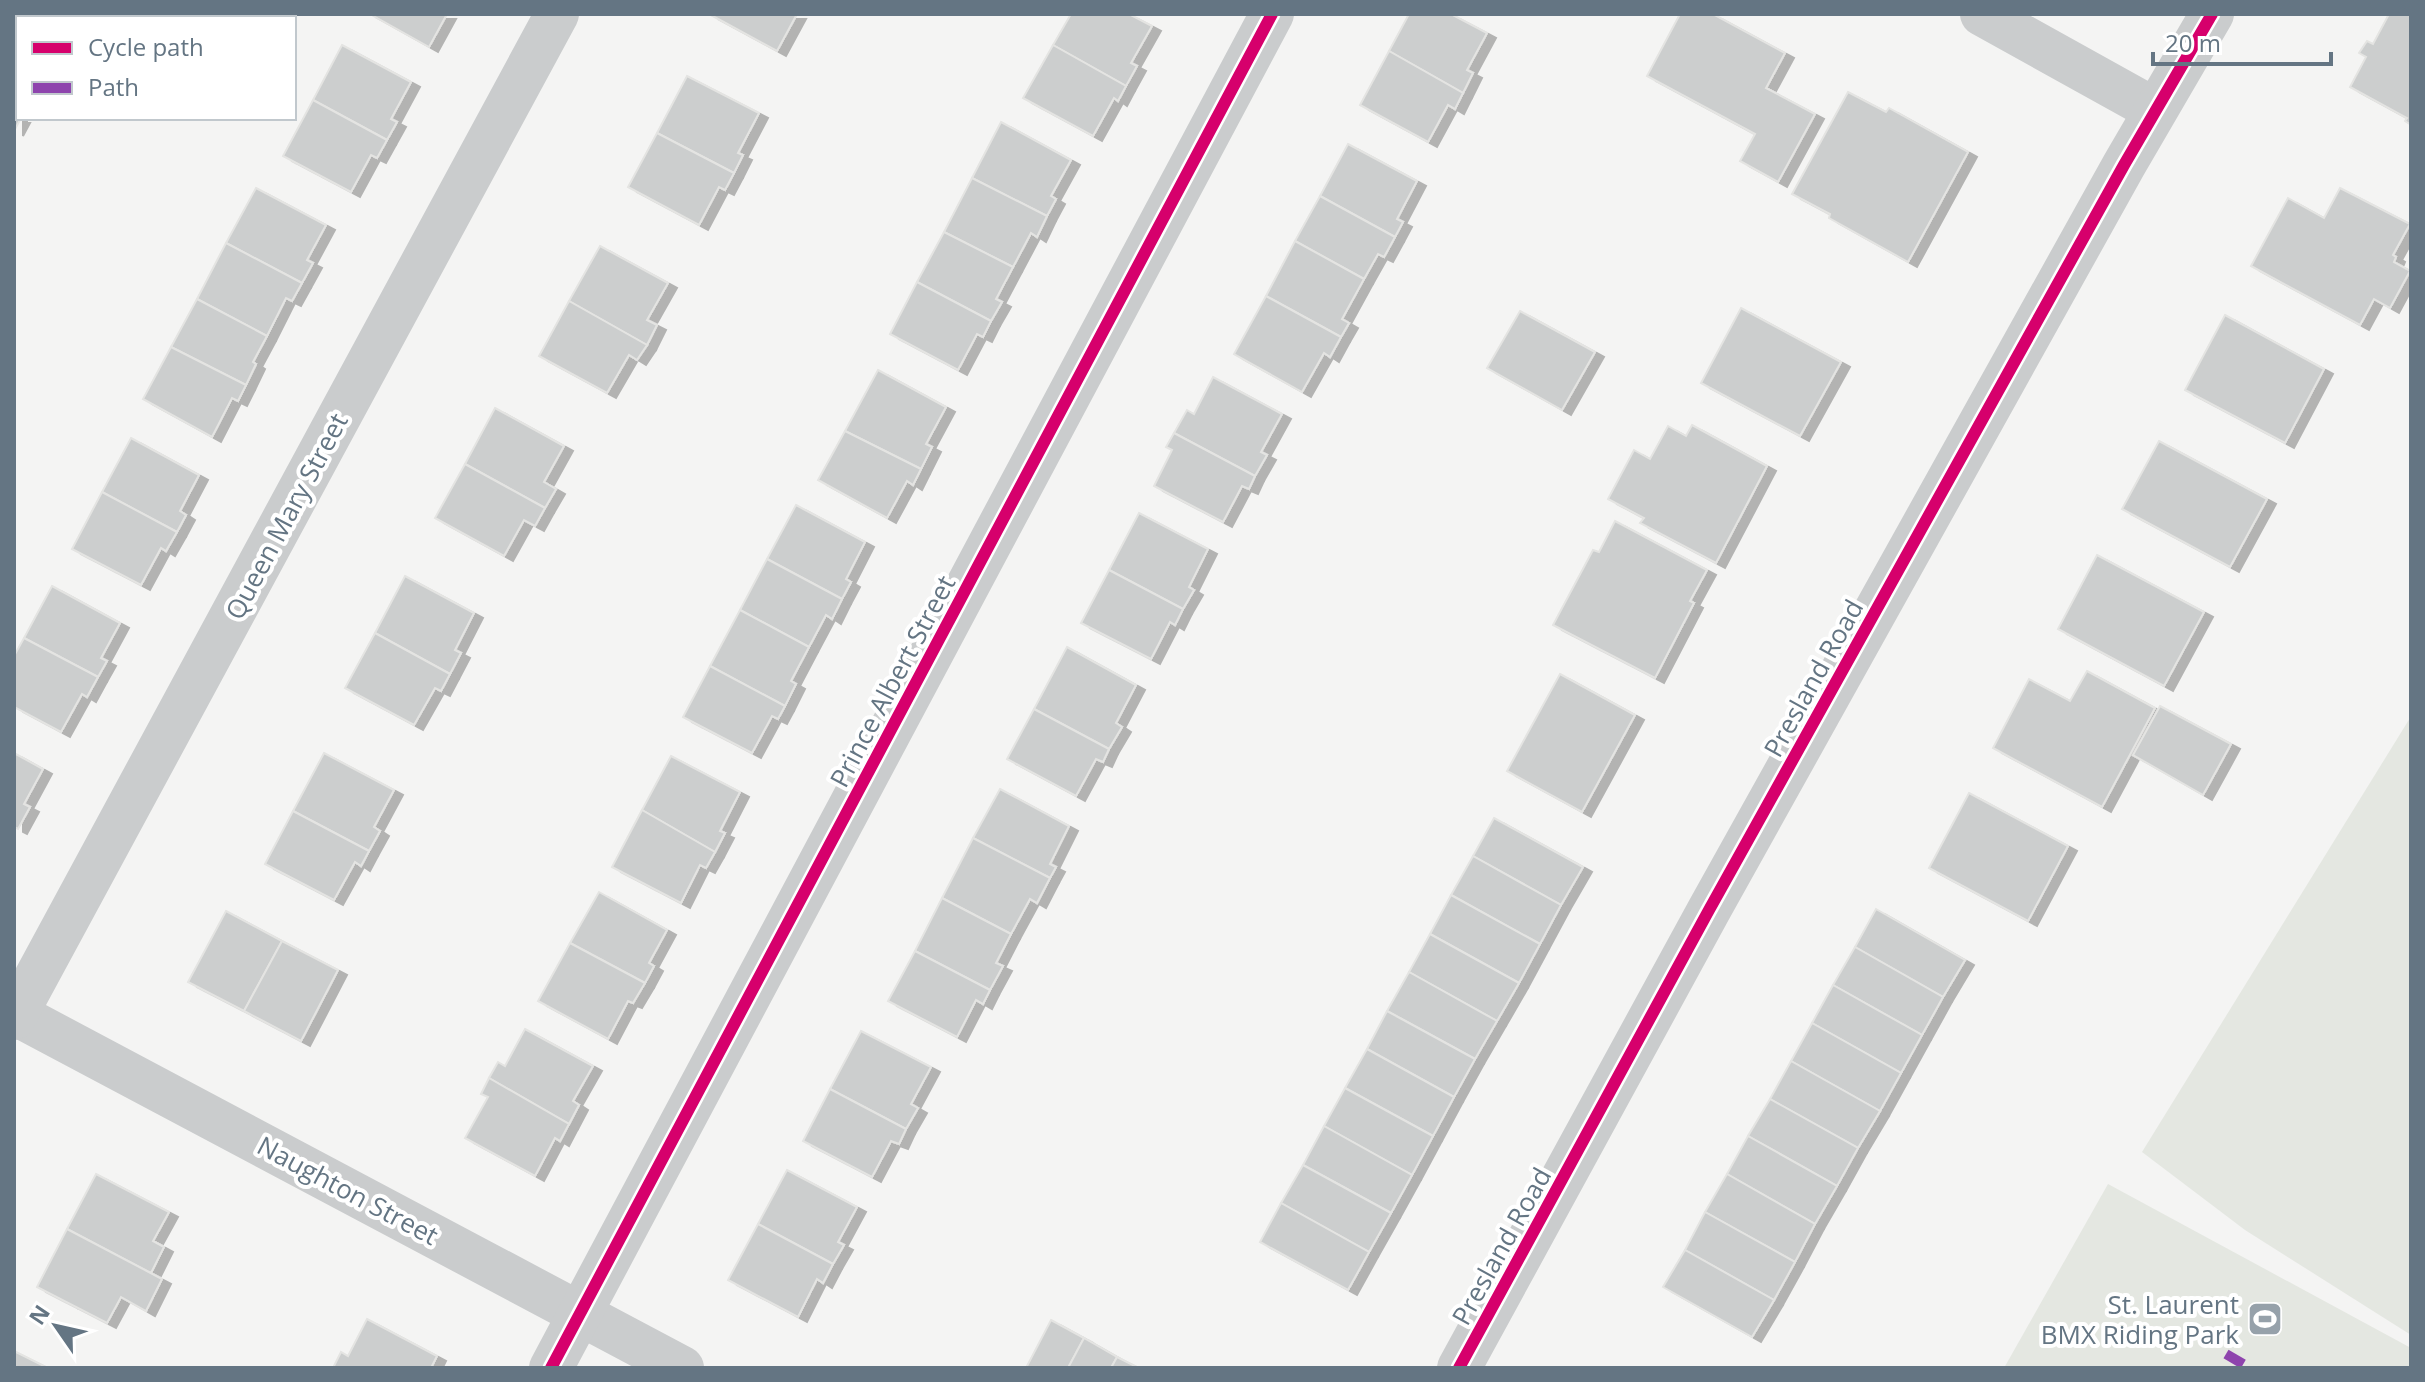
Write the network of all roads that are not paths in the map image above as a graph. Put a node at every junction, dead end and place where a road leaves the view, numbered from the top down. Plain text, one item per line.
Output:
1 (557, 14) edge
2 (1272, 14) edge
3 (1982, 14) edge
4 (2212, 14) edge
5 (2155, 110) junction
6 (15, 1015) edge
7 (581, 1313) junction
8 (551, 1368) edge
9 (682, 1368) edge
10 (1459, 1368) edge

1 - 6 street, Queen Mary Street
2 - 7 street, Prince Albert Street
3 - 5 street
4 - 5 street, Presland Road
5 - 10 street, Presland Road
6 - 7 street, Naughton Street
7 - 8 street, Prince Albert Street
7 - 9 street, Naughton Street

